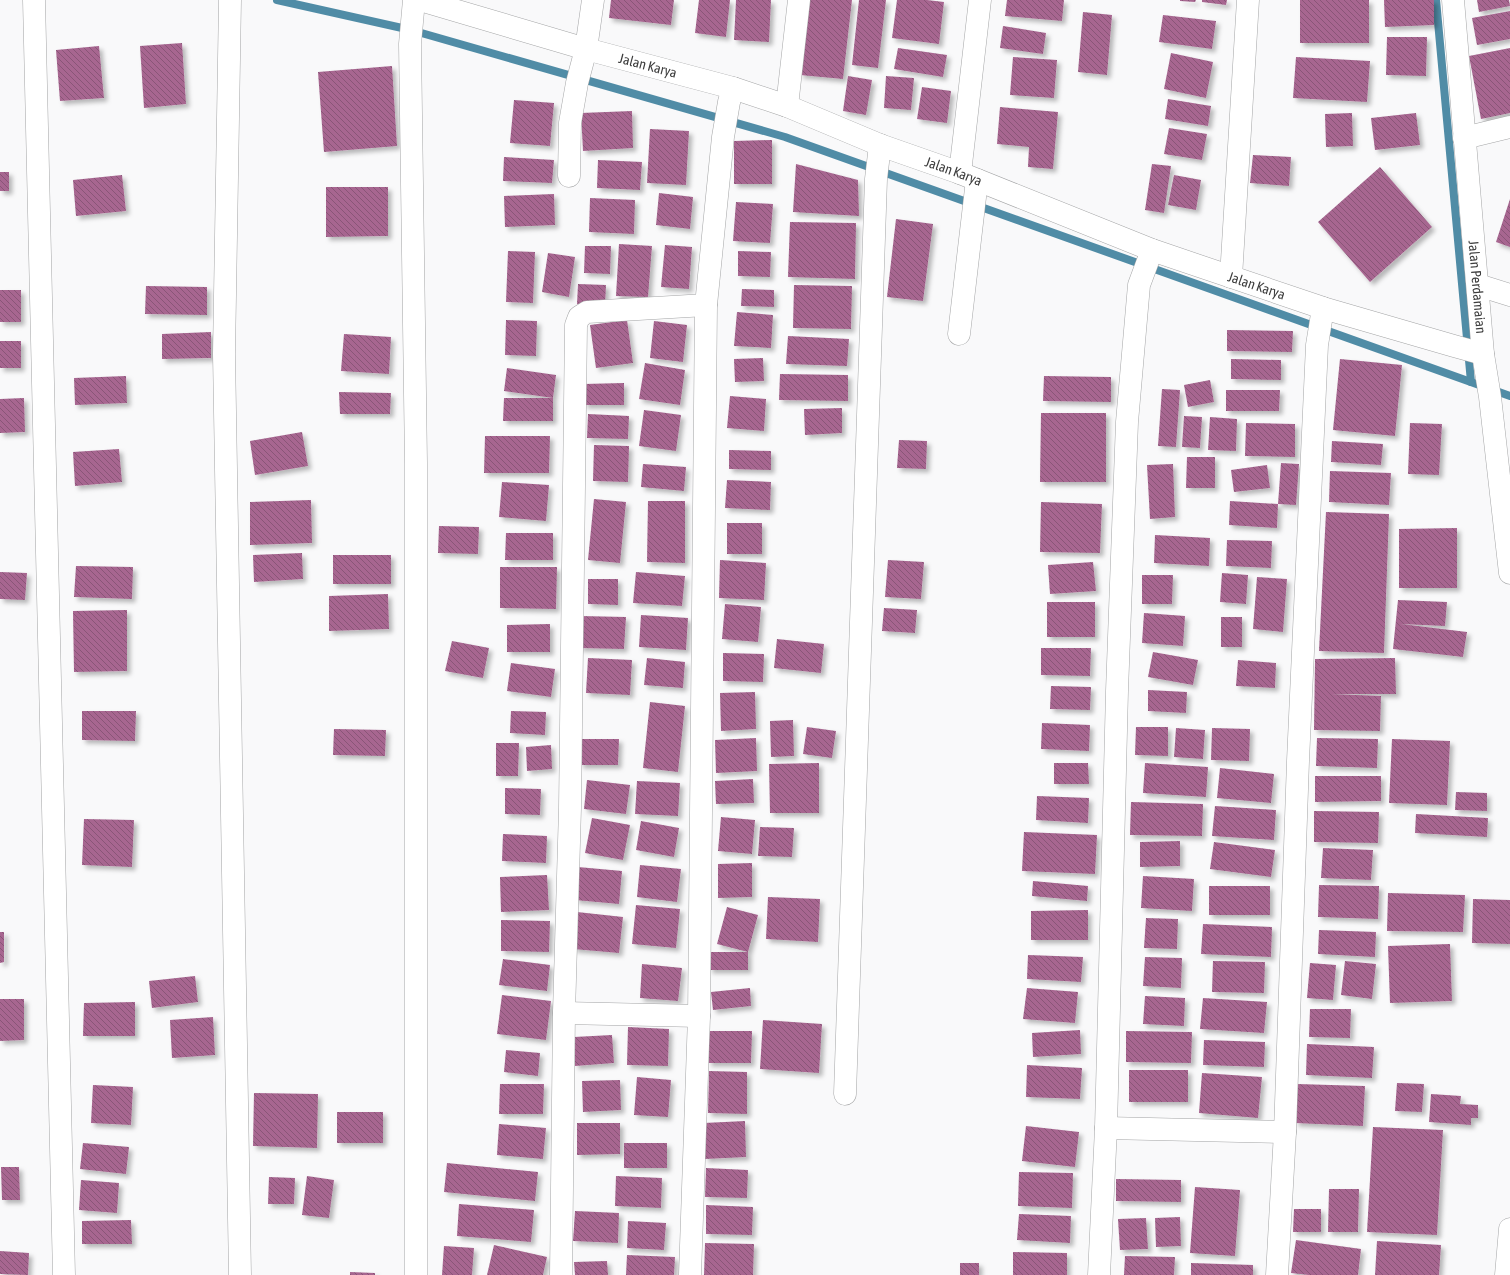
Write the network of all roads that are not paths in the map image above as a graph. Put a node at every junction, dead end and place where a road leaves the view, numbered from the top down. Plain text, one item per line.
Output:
1 (34, 0) edge
2 (593, 0) edge
3 (799, 0) edge
4 (980, 0) edge
5 (1248, 0) edge
6 (1453, 0) edge
7 (230, 1) edge
8 (416, 5) edge
9 (586, 49) junction
10 (731, 95) junction
11 (787, 106) junction
12 (1510, 127) edge
13 (1464, 138) junction
14 (880, 150) junction
15 (569, 176) dead end
16 (968, 176) junction
17 (1150, 255) junction
18 (1231, 276) junction
19 (1478, 286) junction
20 (1510, 295) edge
21 (706, 305) junction
22 (1321, 315) junction
23 (958, 334) dead end
24 (1482, 355) junction
25 (1510, 573) edge
26 (564, 1014) junction
27 (699, 1016) junction
28 (845, 1094) dead end
29 (1106, 1128) junction
30 (1285, 1132) junction
31 (1510, 1229) edge
32 (64, 1275) edge
33 (240, 1275) edge
34 (416, 1275) edge
35 (561, 1275) edge
36 (690, 1275) edge
37 (1099, 1275) edge
38 (1277, 1275) edge
39 (1506, 1275) edge

1 - 32 street
2 - 9 street
3 - 11 street
4 - 16 street
5 - 18 street
6 - 13 street, Jalan Perdamaian
7 - 33 street
8 - 9 street, Jalan Karya
8 - 34 street
9 - 10 street, Jalan Karya
9 - 15 street
10 - 11 street, Jalan Karya
10 - 21 street
11 - 14 street, Jalan Karya
12 - 13 street
13 - 19 street, Jalan Perdamaian
14 - 16 street, Jalan Karya
14 - 28 street
16 - 17 street, Jalan Karya
16 - 23 street
17 - 18 street, Jalan Karya
17 - 29 street
18 - 22 street, Jalan Karya
19 - 20 street
19 - 24 street, Jalan Perdamaian
21 - 26 street
21 - 27 street
22 - 24 street, Jalan Karya
22 - 30 street
24 - 25 street, Jalan Perdamaian
26 - 27 street
26 - 35 street
27 - 36 street
29 - 30 street
29 - 37 street
30 - 38 street
31 - 39 street

